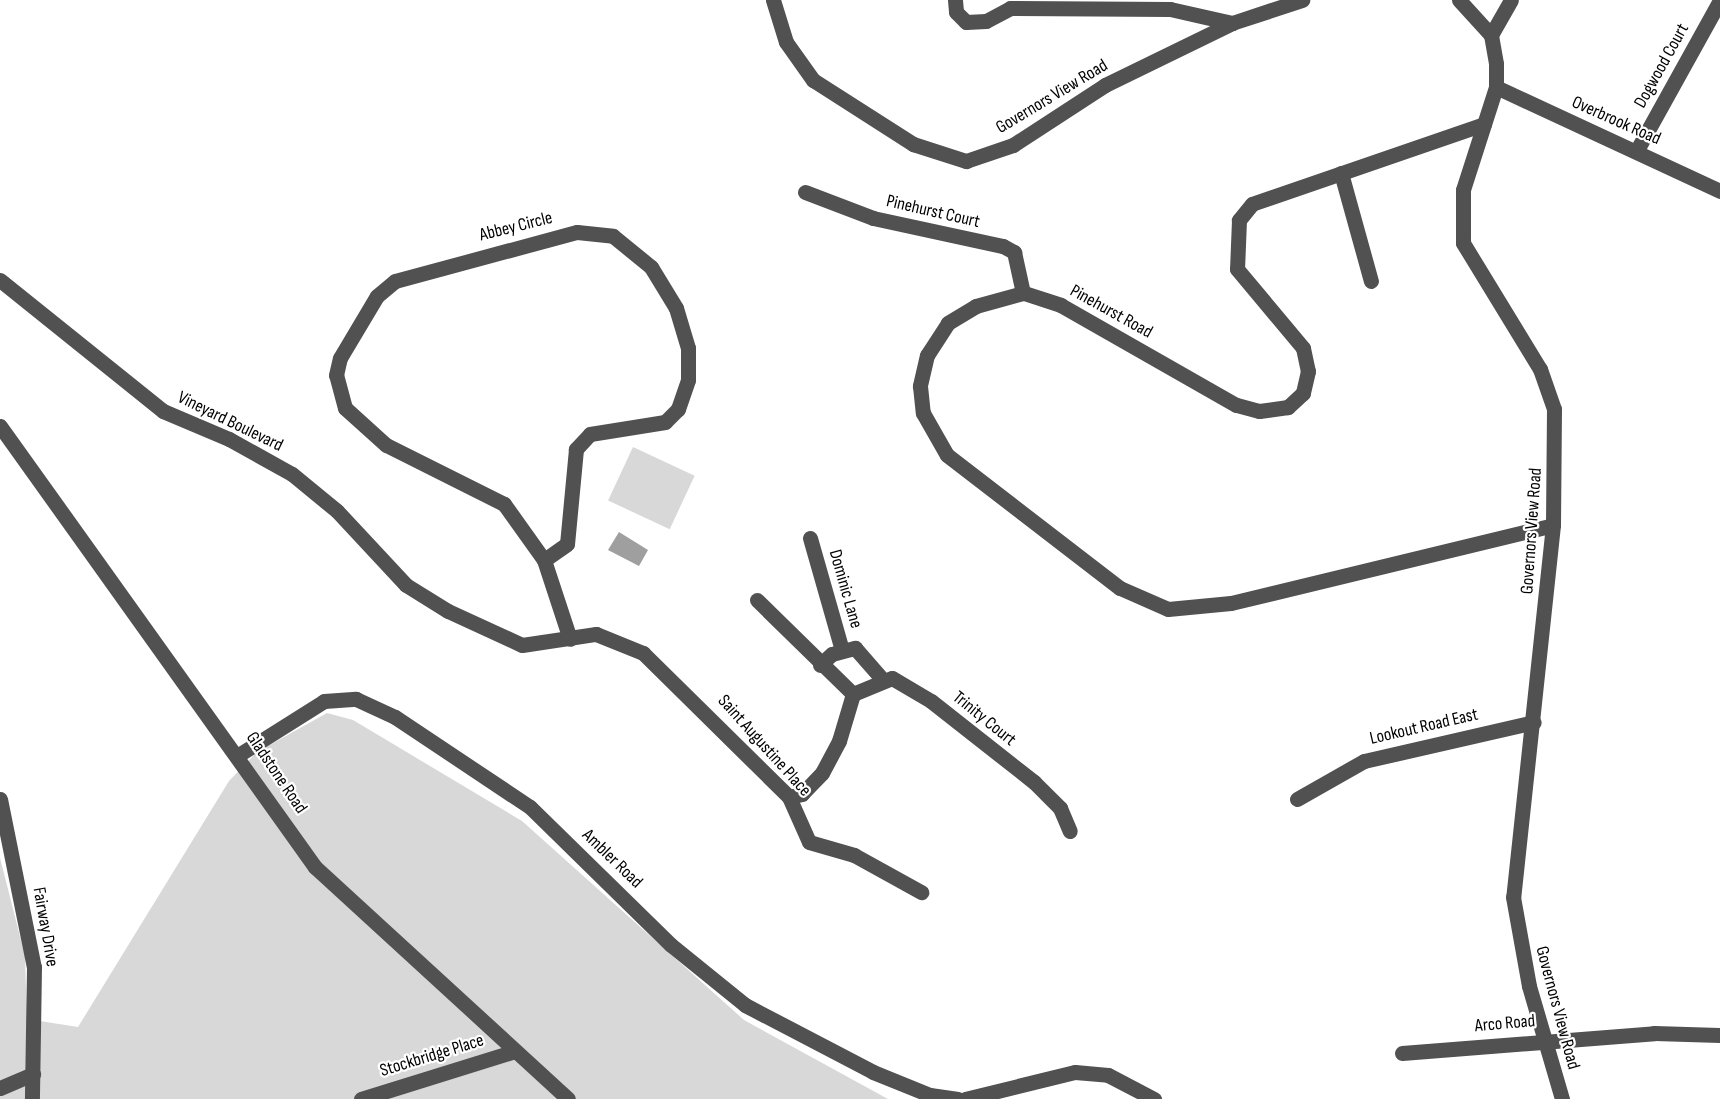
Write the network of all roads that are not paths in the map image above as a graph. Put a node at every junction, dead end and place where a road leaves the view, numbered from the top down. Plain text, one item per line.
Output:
1 (773, 0) edge
2 (955, 0) edge
3 (1302, 0) edge
4 (1459, 0) edge
5 (1511, 0) edge
6 (1720, 0) edge
7 (1006, 4) edge
8 (1232, 23) junction
9 (1491, 35) junction
10 (1496, 87) junction
11 (1484, 124) junction
12 (1637, 150) junction
13 (1341, 173) junction
14 (1720, 191) edge
15 (805, 192) dead end
16 (0, 280) edge
17 (1371, 281) dead end
18 (1023, 294) junction
19 (0, 426) edge
20 (1553, 525) junction
21 (810, 538) dead end
22 (544, 560) junction
23 (757, 600) dead end
24 (570, 639) junction
25 (842, 650) junction
26 (820, 665) junction
27 (883, 680) junction
28 (853, 694) junction
29 (1534, 722) junction
30 (240, 754) junction
31 (789, 797) junction
32 (1297, 799) dead end
33 (0, 800) edge
34 (1070, 831) dead end
35 (921, 892) dead end
36 (1720, 1035) edge
37 (1545, 1040) junction
38 (515, 1051) junction
39 (1402, 1053) dead end
40 (33, 1074) junction
41 (1031, 1084) junction
42 (0, 1088) edge
43 (32, 1099) edge
44 (361, 1099) edge
45 (568, 1099) edge
46 (958, 1099) edge
47 (965, 1099) edge
48 (1036, 1099) edge
49 (1154, 1099) edge
50 (1562, 1099) edge

1 - 8 street, Governors View Road
2 - 7 street
3 - 8 street, Governors View Road
4 - 9 street
5 - 9 street
6 - 12 street, Dogwood Court
7 - 8 street
9 - 10 street, Governors View Road
10 - 11 street, Governors View Road
10 - 12 street, Overbrook Road
11 - 13 street, Pinehurst Road
11 - 20 street, Governors View Road
12 - 14 street, Overbrook Road
13 - 17 street
13 - 18 street, Pinehurst Road
15 - 18 street, Pinehurst Court
16 - 24 street, Vineyard Boulevard
18 - 20 street
19 - 30 street, Gladstone Road
20 - 29 street, Governors View Road
21 - 25 street, Dominic Lane
22 - 22 street, Abbey Circle
22 - 24 street, Abbey Circle
23 - 26 street
24 - 31 street, Saint Augustine Place
25 - 26 street
25 - 27 street
26 - 28 street
27 - 28 street
27 - 34 street, Trinity Court
28 - 31 street
29 - 32 street, Lookout Road East
29 - 37 street, Governors View Road
30 - 38 street, Gladstone Road
30 - 46 street, Ambler Road
31 - 35 street, Saint Augustine Place
33 - 40 street, Fairway Drive
36 - 37 street, Arco Road
37 - 39 street, Arco Road
37 - 50 street, Governors View Road
38 - 44 street, Stockbridge Place
38 - 45 street, Gladstone Road
40 - 42 street
40 - 43 street, Fairway Drive
41 - 47 street
41 - 48 street
41 - 49 street

